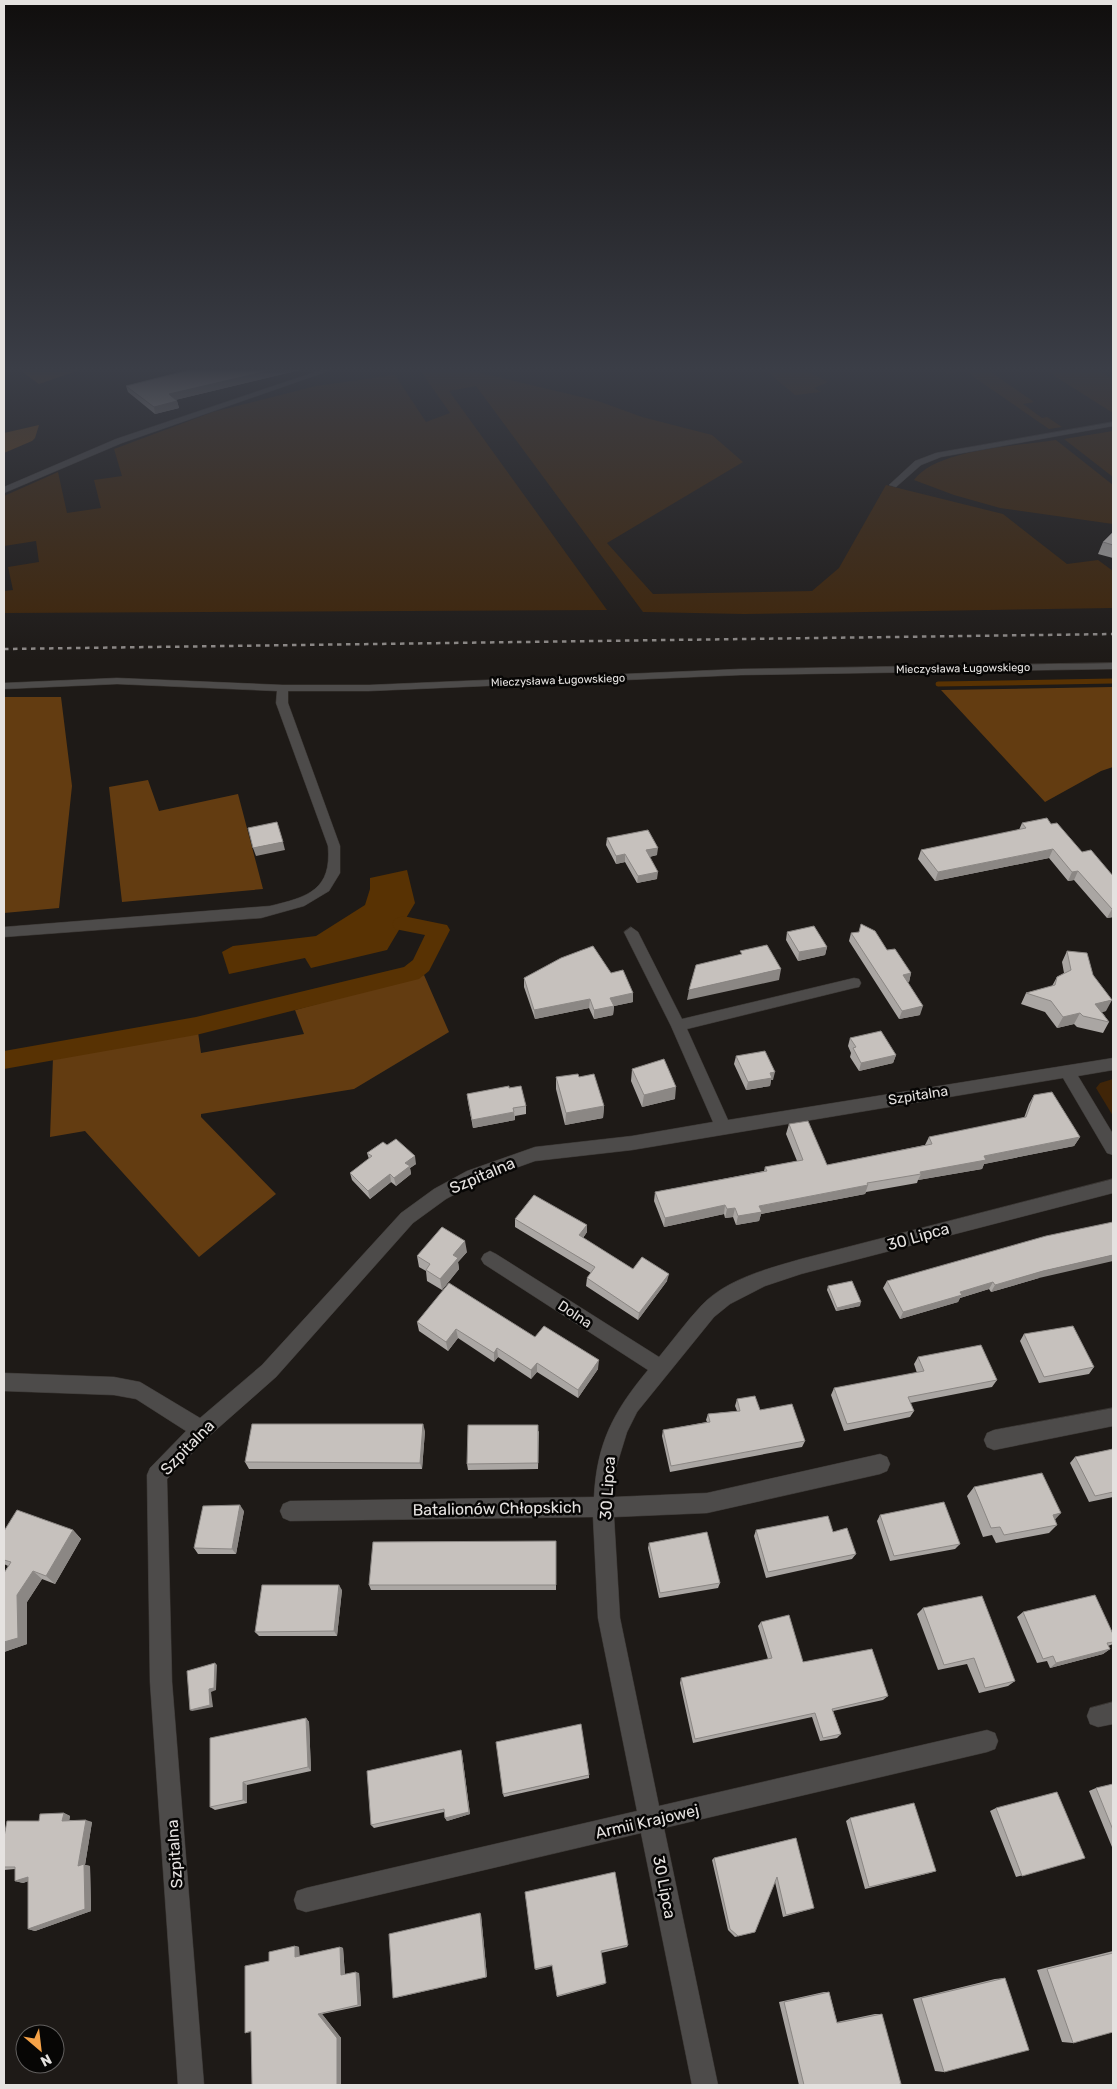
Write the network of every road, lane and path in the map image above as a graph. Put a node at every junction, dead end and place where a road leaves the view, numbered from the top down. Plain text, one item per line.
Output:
1 (62, 465) edge
2 (915, 465) edge
3 (893, 485) dead end
4 (4, 490) edge
5 (1113, 666) edge
6 (4, 686) edge
7 (283, 688) junction
8 (4, 932) edge
9 (631, 932) dead end
10 (854, 983) dead end
11 (678, 1026) junction
12 (1113, 1064) edge
13 (1066, 1072) junction
14 (722, 1126) junction
15 (1113, 1148) edge
16 (1113, 1186) edge
17 (490, 1259) dead end
18 (660, 1368) junction
19 (4, 1382) edge
20 (1113, 1417) edge
21 (200, 1430) junction
22 (994, 1440) dead end
23 (880, 1464) dead end
24 (604, 1507) junction
25 (290, 1511) dead end
26 (988, 1742) dead end
27 (651, 1820) junction
28 (306, 1900) dead end
29 (191, 2085) edge
30 (704, 2085) edge

1 - 4 street
2 - 3 street
5 - 7 street, Mieczysława Ługowskiego
6 - 7 street, Mieczysława Ługowskiego
7 - 8 street
9 - 11 street
10 - 11 street
11 - 14 street
12 - 13 street, Szpitalna
13 - 14 street, Szpitalna
13 - 15 street
14 - 21 street, Szpitalna
16 - 18 street, 30 Lipca
17 - 18 street, Dolna
18 - 24 street, 30 Lipca
19 - 21 street
20 - 22 street
21 - 29 street, Szpitalna
23 - 24 street, Batalionów Chłopskich
24 - 25 street, Batalionów Chłopskich
24 - 27 street, 30 Lipca
26 - 27 street, Armii Krajowej
27 - 28 street, Armii Krajowej
27 - 30 street, 30 Lipca

